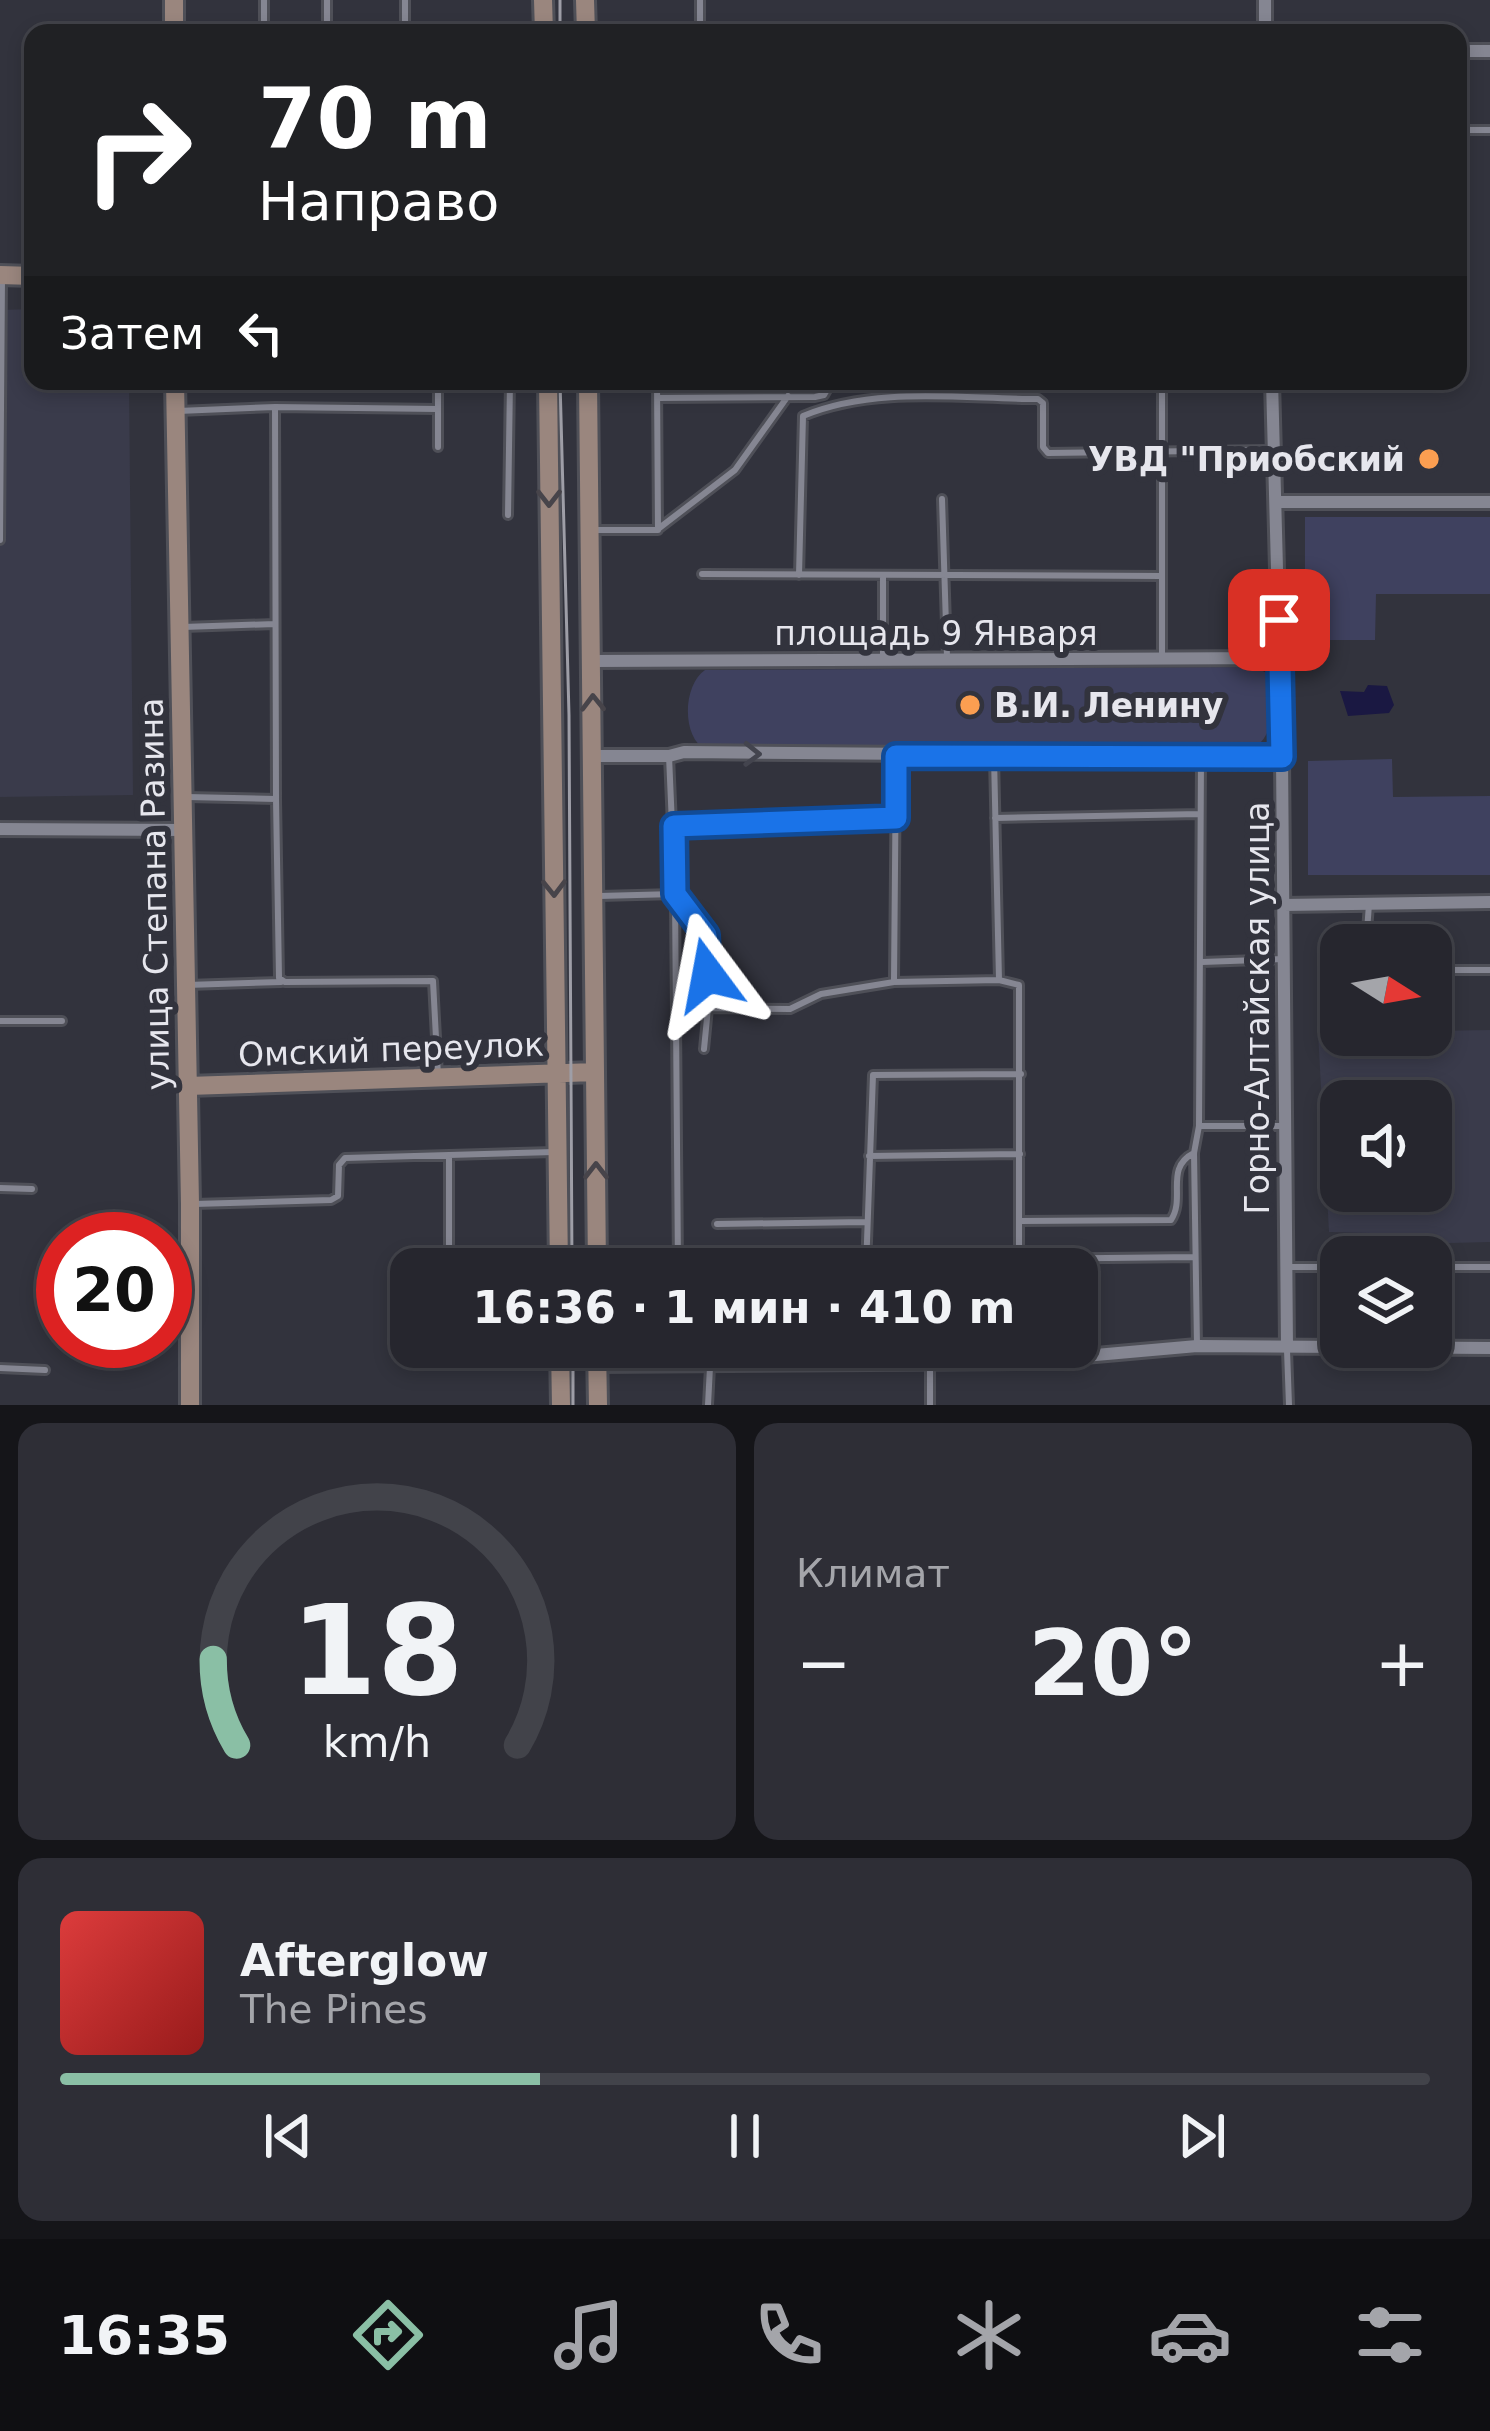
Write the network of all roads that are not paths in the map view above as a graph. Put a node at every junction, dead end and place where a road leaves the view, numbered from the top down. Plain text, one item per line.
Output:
1 (1, 275) edge
2 (175, 390) edge
3 (438, 390) edge
4 (510, 390) edge
5 (548, 390) edge
6 (588, 390) edge
7 (657, 390) edge
8 (827, 390) edge
9 (1162, 390) edge
10 (1272, 390) edge
11 (788, 396) junction
12 (657, 398) junction
13 (1, 405) edge
14 (275, 407) junction
15 (438, 409) junction
16 (175, 411) junction
17 (438, 447) dead end
18 (1162, 449) junction
19 (1274, 450) junction
20 (942, 499) dead end
21 (1277, 502) junction
22 (1490, 502) edge
23 (508, 515) dead end
24 (590, 530) junction
25 (658, 530) junction
26 (0, 540) edge
27 (702, 574) dead end
28 (799, 574) junction
29 (945, 575) junction
30 (883, 576) junction
31 (1162, 576) junction
32 (275, 623) junction
33 (178, 627) junction
34 (1162, 658) junction
35 (1280, 658) junction
36 (883, 661) junction
37 (947, 661) junction
38 (593, 662) junction
39 (1201, 755) junction
40 (594, 756) junction
41 (669, 756) junction
42 (896, 756) junction
43 (994, 757) junction
44 (1282, 757) junction
45 (183, 797) junction
46 (276, 799) junction
47 (1200, 814) junction
48 (896, 818) junction
49 (994, 818) junction
50 (674, 826) junction
51 (0, 829) edge
52 (184, 830) junction
53 (675, 894) junction
54 (595, 896) junction
55 (1490, 902) edge
56 (1283, 904) junction
57 (1369, 904) junction
58 (1368, 924) edge
59 (1283, 959) junction
60 (1202, 962) junction
61 (1452, 970) edge
62 (1490, 970) edge
63 (999, 980) junction
64 (285, 982) junction
65 (893, 982) junction
66 (186, 985) junction
67 (708, 1008) junction
68 (0, 1021) edge
69 (62, 1022) dead end
70 (704, 1049) dead end
71 (596, 1072) junction
72 (556, 1074) junction
73 (1021, 1074) junction
74 (438, 1077) junction
75 (188, 1086) junction
76 (1199, 1126) junction
77 (1285, 1126) junction
78 (557, 1152) junction
79 (1193, 1153) junction
80 (1021, 1154) junction
81 (449, 1155) junction
82 (869, 1156) junction
83 (0, 1188) edge
84 (32, 1189) dead end
85 (190, 1204) junction
86 (866, 1222) junction
87 (1020, 1222) junction
88 (717, 1224) dead end
89 (449, 1248) edge
90 (559, 1248) edge
91 (597, 1248) edge
92 (678, 1248) edge
93 (867, 1248) edge
94 (1019, 1248) edge
95 (1196, 1257) junction
96 (1098, 1258) edge
97 (1286, 1267) junction
98 (1320, 1267) edge
99 (1452, 1267) edge
100 (1490, 1267) edge
101 (1197, 1346) junction
102 (1287, 1347) junction
103 (1490, 1348) edge
104 (1098, 1350) edge
105 (0, 1368) edge
106 (560, 1368) edge
107 (597, 1368) edge
108 (710, 1368) edge
109 (930, 1368) edge
110 (45, 1370) dead end
111 (190, 1405) edge
112 (561, 1405) edge
113 (598, 1405) edge
114 (708, 1405) edge
115 (930, 1405) edge
116 (1288, 1405) edge

1 - 13 lane
2 - 16 main road, улица Степана Разина
3 - 15 lane
4 - 23 lane
5 -> 72 main road
6 - 24 main road
7 - 12 lane
8 - 11 lane
9 - 18 lane
10 - 19 street, Горно-Алтайская улица
11 - 12 lane
11 - 25 lane
12 - 25 lane
13 - 26 lane
14 - 15 lane
14 - 16 lane
14 - 32 lane
15 - 17 lane
16 - 33 main road, улица Степана Разина
18 - 19 lane
18 - 28 lane
18 - 31 lane
19 - 21 street, Горно-Алтайская улица
20 - 29 lane
21 - 22 street
21 - 35 street, Горно-Алтайская улица
24 - 25 lane
24 - 38 main road
27 - 28 lane
28 - 30 lane
29 - 30 lane
29 - 31 lane
29 - 37 lane
30 - 36 lane
31 - 34 lane
32 - 33 lane
32 - 46 lane
33 - 45 main road, улица Степана Разина
34 - 35 street, площадь 9 Января
34 - 37 street, площадь 9 Января
35 - 44 street, Горно-Алтайская улица
36 - 37 street, площадь 9 Января
36 - 38 street, площадь 9 Января
40 -> 38 main road
39 - 43 street
39 - 44 street
39 - 47 lane
40 - 41 street
40 - 54 main road
41 -> 42 street
41 - 50 lane
42 - 43 street
42 - 48 lane
43 - 49 lane
44 - 56 street, Горно-Алтайская улица
45 - 46 lane
45 - 52 main road, улица Степана Разина
46 - 64 lane
47 - 49 lane
47 - 60 lane
48 - 50 lane
48 - 65 lane
49 - 63 lane
50 - 53 lane
51 - 52 street
52 - 66 main road, улица Степана Разина
53 - 54 lane
53 - 67 lane
53 - 92 lane
54 - 71 main road
55 - 57 street
56 - 57 street
56 - 59 street, Горно-Алтайская улица
57 - 58 lane
59 - 60 lane
59 - 77 street, Горно-Алтайская улица
60 - 76 lane
61 - 62 lane
63 - 65 lane
63 - 73 lane
64 - 66 lane
64 - 74 lane
65 - 67 lane
66 - 75 main road, улица Степана Разина
67 - 70 lane
68 - 69 lane
71 - 72 main road, Омский переулок
91 -> 71 main road
72 - 74 main road, Омский переулок
72 - 78 main road
73 - 80 lane
73 - 82 lane
74 - 75 main road, Омский переулок
75 - 85 main road, улица Степана Разина
76 - 77 lane
76 - 79 lane
77 - 97 street, Горно-Алтайская улица
78 - 81 lane
78 - 90 main road
79 - 87 lane
79 - 95 lane
80 - 82 lane
80 - 87 lane
81 - 85 lane
81 - 89 lane
82 - 86 lane
83 - 84 lane
85 - 111 main road, улица Степана Разина
86 - 88 lane
86 - 93 lane
87 - 94 lane
95 - 96 lane
95 - 101 lane
97 - 98 lane
97 - 102 street, Горно-Алтайская улица
99 - 100 lane
101 - 102 street
101 - 104 street
102 - 103 street
102 - 116 lane
105 - 110 lane
106 - 112 main road
107 - 113 main road
108 - 114 lane
109 - 115 lane

